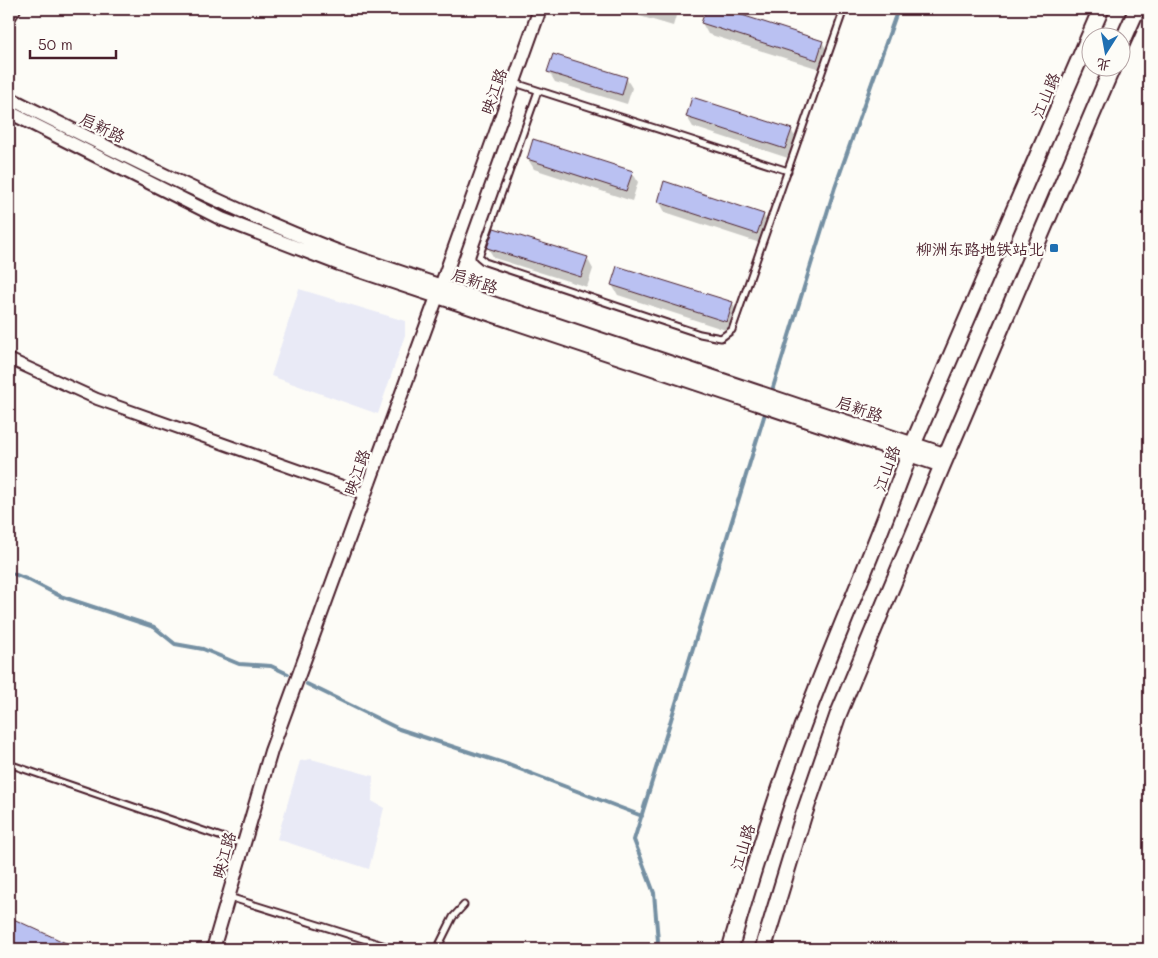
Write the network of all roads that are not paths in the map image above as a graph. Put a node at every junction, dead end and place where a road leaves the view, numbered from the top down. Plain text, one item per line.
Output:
1 (14, 9) edge
2 (540, 9) edge
3 (844, 9) edge
4 (1101, 9) edge
5 (1137, 9) edge
6 (9, 17) edge
7 (1128, 28) edge
8 (1108, 78) edge
9 (514, 83) junction
10 (538, 91) junction
11 (9, 98) edge
12 (9, 112) edge
13 (788, 171) junction
14 (439, 292) junction
15 (9, 359) edge
16 (911, 449) junction
17 (944, 461) junction
18 (365, 494) junction
19 (9, 764) edge
20 (244, 844) junction
21 (228, 897) junction
22 (464, 905) dead end
23 (213, 949) edge
24 (395, 949) edge
25 (437, 949) edge
26 (730, 949) edge
27 (763, 949) edge

1 - 6 street
2 - 9 street, 映江路
3 - 13 lane
4 - 16 main road, 江山路
5 - 7 main road
8 - 17 main road
9 - 10 lane
9 - 14 street, 映江路
10 - 13 lane
10 - 13 lane
11 - 14 street, 启新路
12 - 14 street, 启新路
14 - 16 street, 启新路
14 - 18 street, 映江路
15 - 18 street
16 - 17 street, 启新路
16 - 26 main road, 江山路
17 - 27 main road
18 - 20 street, 映江路
19 - 20 lane
20 - 21 street, 映江路
21 - 23 street, 映江路
21 - 24 lane
22 - 25 lane

